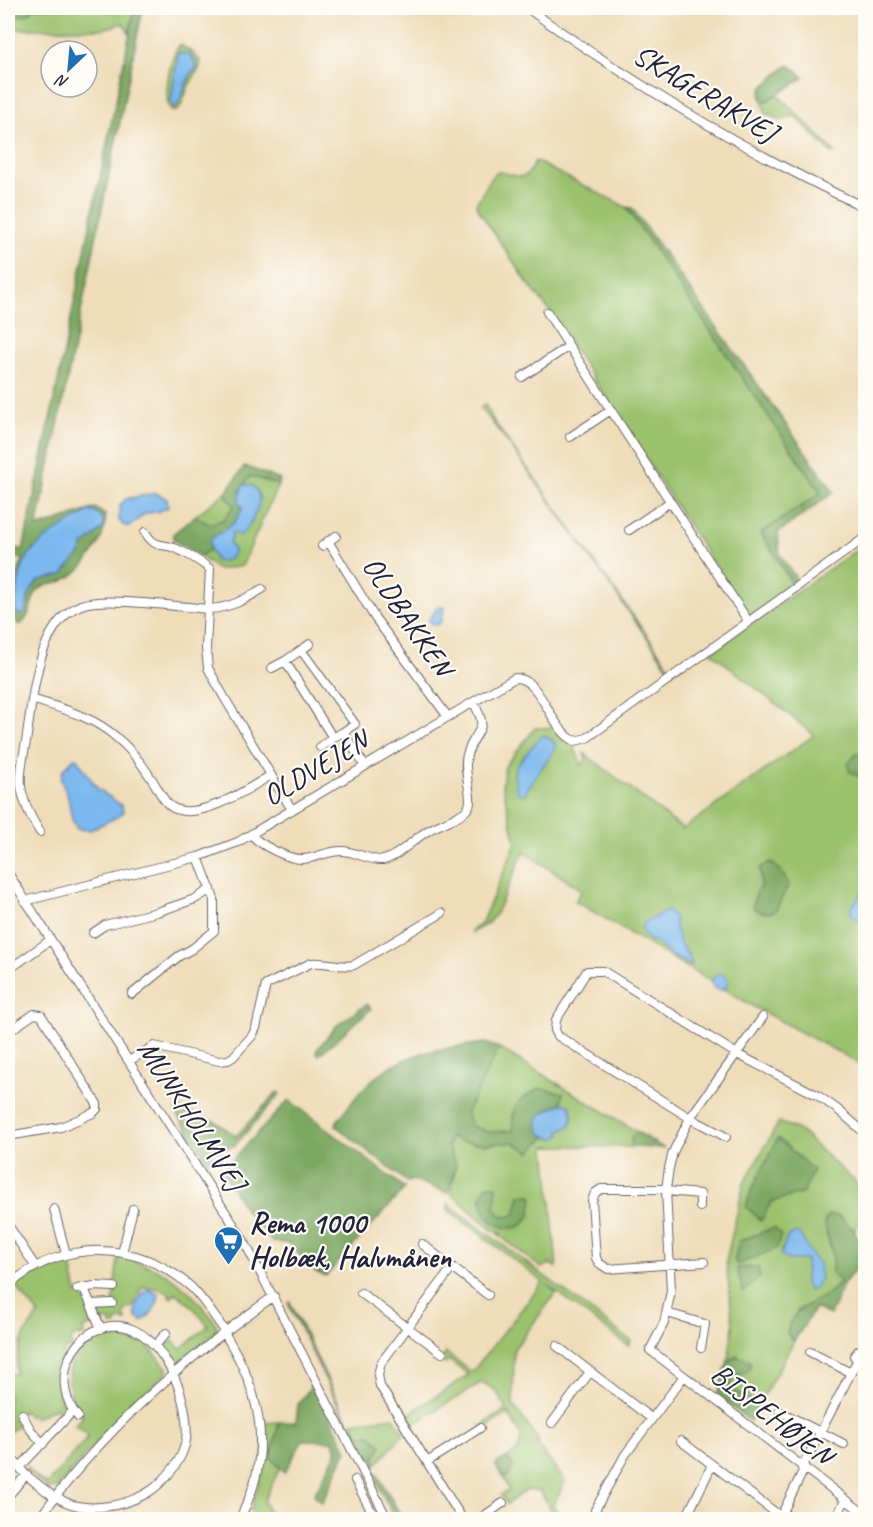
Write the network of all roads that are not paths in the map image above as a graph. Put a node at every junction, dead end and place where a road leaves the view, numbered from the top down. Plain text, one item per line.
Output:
1 (527, 8) edge
2 (866, 208) edge
3 (547, 312) dead end
4 (569, 346) junction
5 (522, 377) dead end
6 (611, 410) junction
7 (570, 437) dead end
8 (670, 502) junction
9 (629, 530) dead end
10 (145, 532) dead end
11 (336, 536) dead end
12 (866, 537) edge
13 (261, 589) dead end
14 (209, 609) junction
15 (748, 621) junction
16 (310, 644) dead end
17 (301, 650) junction
18 (285, 661) junction
19 (272, 668) dead end
20 (32, 699) junction
21 (473, 702) junction
22 (448, 717) junction
23 (344, 732) junction
24 (333, 738) junction
25 (320, 747) dead end
26 (365, 766) junction
27 (271, 775) junction
28 (292, 810) junction
29 (40, 832) dead end
30 (252, 834) junction
31 (198, 856) junction
32 (8, 873) edge
33 (211, 889) junction
34 (25, 901) junction
35 (442, 912) dead end
36 (93, 934) dead end
37 (49, 941) junction
38 (8, 970) edge
39 (132, 994) dead end
40 (763, 1017) dead end
41 (8, 1032) edge
42 (737, 1054) junction
43 (129, 1061) junction
44 (690, 1118) junction
45 (866, 1134) edge
46 (8, 1136) edge
47 (726, 1137) dead end
48 (666, 1190) junction
49 (700, 1207) dead end
50 (54, 1209) dead end
51 (133, 1209) dead end
52 (8, 1225) edge
53 (422, 1244) dead end
54 (122, 1253) junction
55 (66, 1254) junction
56 (704, 1262) dead end
57 (671, 1264) junction
58 (35, 1266) junction
59 (452, 1268) junction
60 (8, 1285) edge
61 (114, 1287) dead end
62 (362, 1293) dead end
63 (488, 1295) dead end
64 (274, 1296) junction
65 (112, 1303) dead end
66 (91, 1304) junction
67 (667, 1313) junction
68 (407, 1327) junction
69 (101, 1329) junction
70 (224, 1331) junction
71 (166, 1333) dead end
72 (154, 1346) junction
73 (557, 1346) dead end
74 (701, 1348) dead end
75 (865, 1349) edge
76 (810, 1352) dead end
77 (442, 1353) dead end
78 (861, 1360) edge
79 (590, 1372) junction
80 (172, 1373) junction
81 (851, 1373) junction
82 (684, 1376) junction
83 (779, 1411) dead end
84 (22, 1414) dead end
85 (652, 1419) junction
86 (552, 1423) dead end
87 (480, 1428) dead end
88 (821, 1433) junction
89 (681, 1441) dead end
90 (43, 1443) junction
91 (844, 1444) dead end
92 (8, 1454) edge
93 (428, 1462) junction
94 (712, 1466) junction
95 (20, 1468) junction
96 (803, 1468) junction
97 (26, 1475) junction
98 (355, 1480) dead end
99 (8, 1496) edge
100 (55, 1497) junction
101 (845, 1500) junction
102 (503, 1503) dead end
103 (596, 1510) dead end
104 (866, 1515) edge
105 (779, 1518) edge
106 (38, 1520) edge
107 (239, 1520) edge
108 (376, 1520) edge
109 (388, 1520) edge
110 (463, 1520) edge
111 (478, 1520) edge
112 (685, 1520) edge
113 (835, 1520) edge

1 - 2 street, SKAGERAKVEJ
3 - 4 street
4 - 5 street
4 - 6 street
6 - 7 street
6 - 8 street
8 - 9 street
8 - 15 street
10 - 14 street
11 - 22 street, OLDBAKKEN
12 - 15 street
13 - 14 street
14 - 20 street
14 - 27 street
15 - 21 street, OLDVEJEN
16 - 17 street
17 - 18 street
17 - 23 street
18 - 19 street
18 - 24 street
20 - 27 street
20 - 29 street
21 - 22 street, OLDVEJEN
21 - 30 street
22 - 26 street, OLDVEJEN
23 - 24 street
23 - 26 street
24 - 25 street
26 - 28 street, OLDVEJEN
27 - 28 street
28 - 30 street, OLDVEJEN
30 - 31 street, OLDVEJEN
31 - 33 street
31 - 34 street, OLDVEJEN
32 - 34 street, MUNKHOLMVEJ
33 - 36 street
33 - 39 street
34 - 37 street, MUNKHOLMVEJ
35 - 43 street
37 - 38 street
37 - 43 street, MUNKHOLMVEJ
40 - 42 street
41 - 46 street
42 - 44 street
42 - 44 street
42 - 45 street
43 - 64 street, MUNKHOLMVEJ
44 - 47 street
44 - 48 street
48 - 49 street
48 - 57 street
48 - 57 street
50 - 55 street
51 - 54 street
52 - 58 street
53 - 59 street
54 - 55 street
54 - 70 street
55 - 58 street
56 - 57 street
57 - 67 street
58 - 60 street
59 - 63 street
59 - 68 street
61 - 66 street
62 - 68 street
64 - 70 street
64 - 109 street, MUNKHOLMVEJ
65 - 66 street
66 - 69 street
67 - 74 street
67 - 82 street, BISPEHØJEN
68 - 77 street
68 - 93 street
69 - 72 street
69 - 90 street
70 - 80 street
70 - 107 street
71 - 72 street
72 - 80 street
73 - 79 street
75 - 78 street
76 - 81 street
78 - 81 street
79 - 85 street
79 - 86 street
80 - 100 street
80 - 100 street
81 - 88 street
82 - 85 street
82 - 96 street, BISPEHØJEN
83 - 88 street
84 - 90 street
85 - 103 street
87 - 93 street
88 - 91 street
88 - 96 street
89 - 94 street
90 - 95 street
92 - 95 street
93 - 110 street
94 - 105 street
94 - 112 street
95 - 97 street
96 - 101 street, BISPEHØJEN
96 - 105 street
97 - 99 street
97 - 100 street
98 - 108 street
100 - 106 street
101 - 104 street, BISPEHØJEN
101 - 113 street
102 - 111 street

